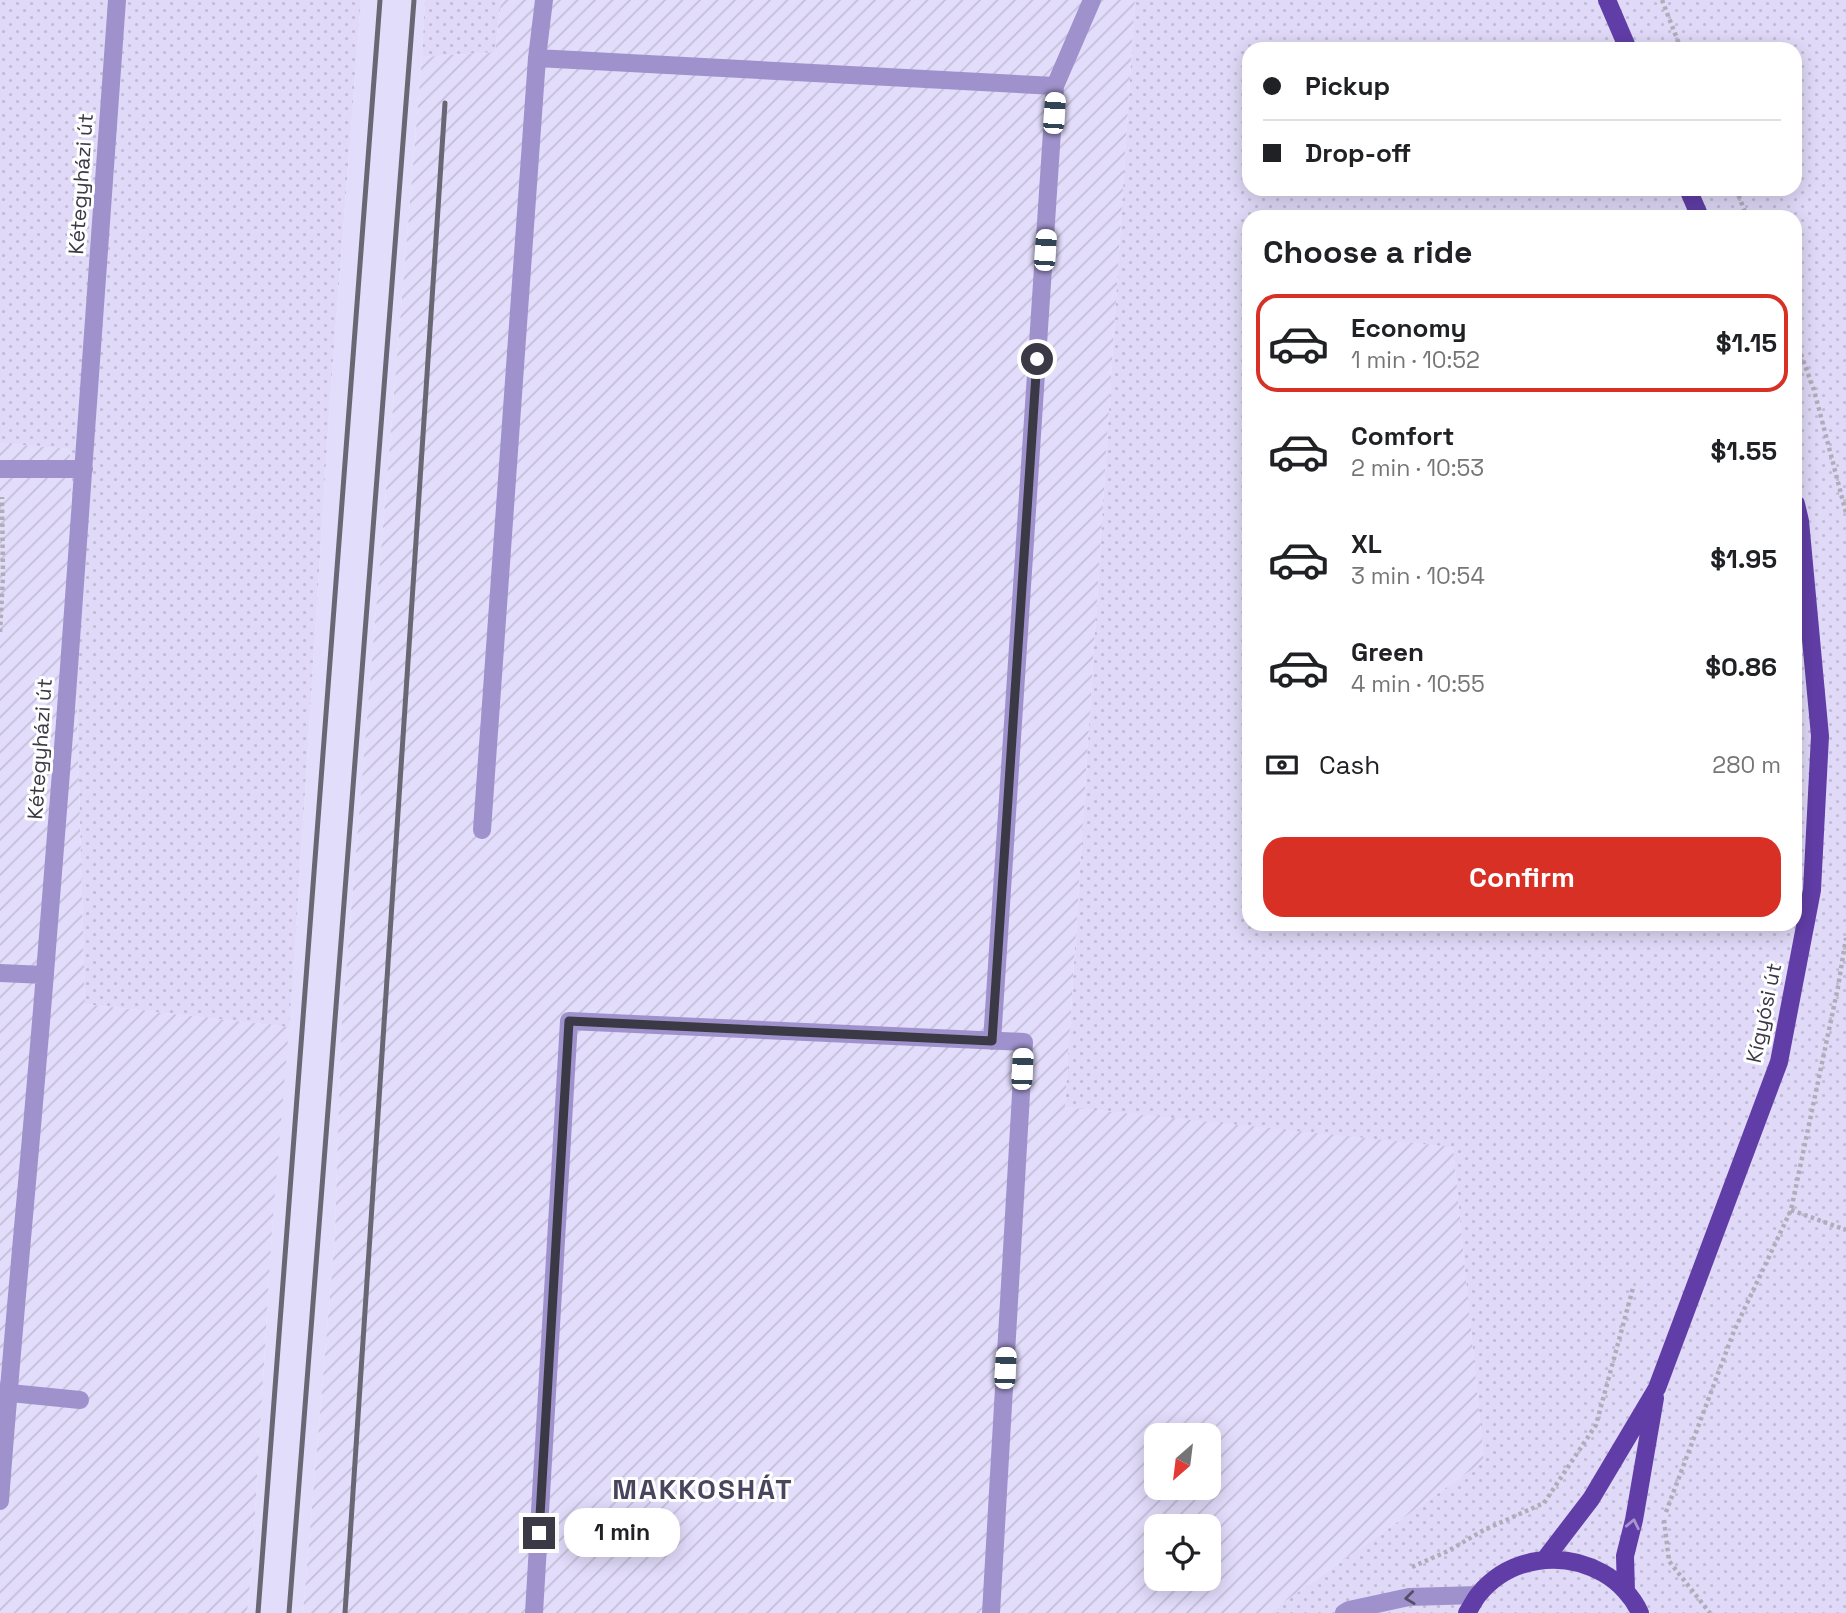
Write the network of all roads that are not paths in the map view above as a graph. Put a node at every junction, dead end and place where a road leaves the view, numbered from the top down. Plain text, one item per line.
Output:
1 (117, 0) edge
2 (544, 0) edge
3 (1092, 0) edge
4 (1607, 0) edge
5 (1625, 42) edge
6 (537, 58) junction
7 (1055, 86) junction
8 (1, 469) edge
9 (84, 469) junction
10 (1802, 541) edge
11 (482, 830) dead end
12 (0, 973) edge
13 (45, 975) junction
14 (992, 1041) junction
15 (1657, 1388) junction
16 (4, 1393) edge
17 (80, 1399) dead end
18 (0, 1501) edge
19 (1545, 1559) junction
20 (1626, 1591) junction
21 (1478, 1595) junction
22 (534, 1613) edge
23 (991, 1613) edge
24 (1344, 1613) edge
25 (1467, 1613) edge
26 (1640, 1613) edge

1 - 9 street, Kétegyházi út
2 - 6 street
3 - 7 street
4 - 5 main road
6 - 7 street
6 - 11 street
7 - 14 street
8 - 9 street
9 - 13 street, Kétegyházi út
10 - 15 main road, Kígyósi út
12 - 13 street
13 - 16 street, Kétegyházi út
14 - 22 street
14 - 23 street
15 - 19 main road, Kígyósi út
20 -> 15 main road, Kígyósi út
16 - 17 street
16 - 18 street, Kétegyházi út
19 - 20 main road
19 - 21 main road
20 - 26 main road
21 -> 24 street
21 - 25 main road

